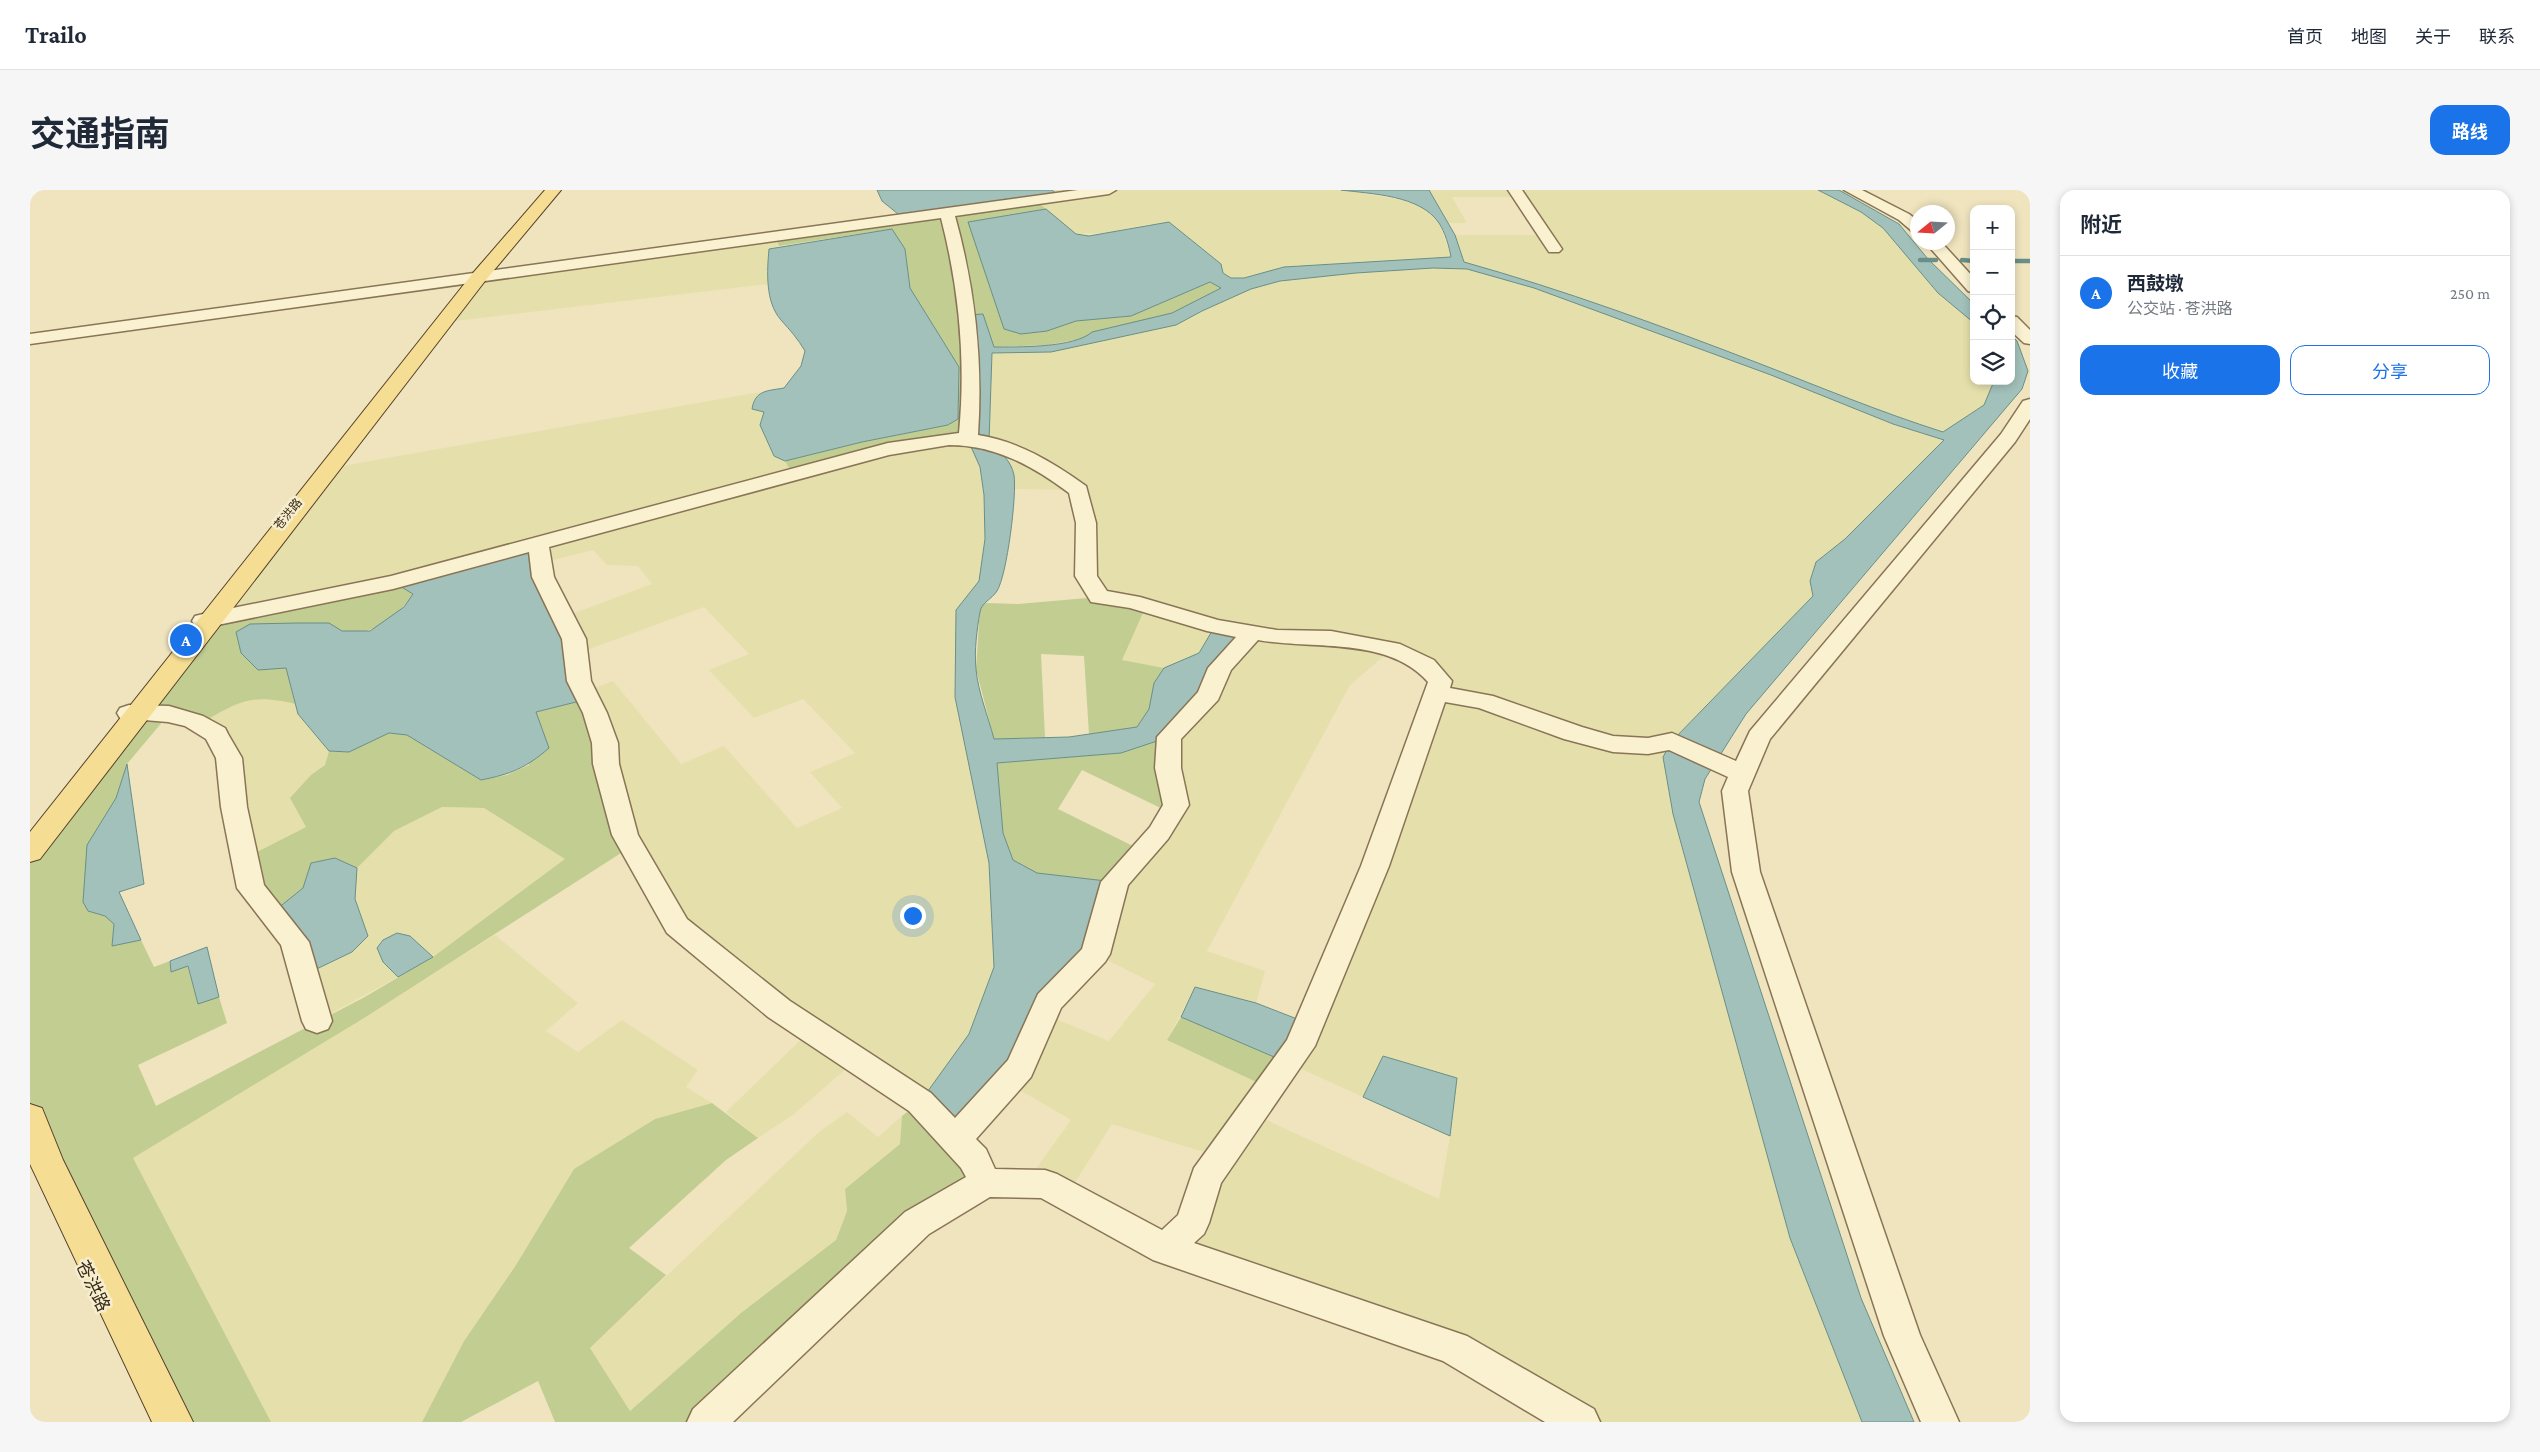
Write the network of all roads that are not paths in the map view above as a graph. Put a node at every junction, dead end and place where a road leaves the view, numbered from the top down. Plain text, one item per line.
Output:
1 (552, 190) edge
2 (1109, 190) edge
3 (1515, 190) edge
4 (1851, 190) edge
5 (948, 212) junction
6 (1910, 222) edge
7 (1554, 249) dead end
8 (1939, 250) edge
9 (477, 277) junction
10 (1970, 284) edge
11 (2015, 325) edge
12 (30, 339) edge
13 (2030, 339) edge
14 (2030, 405) edge
15 (968, 440) junction
16 (538, 544) junction
17 (207, 620) junction
18 (1252, 633) junction
19 (1436, 693) junction
20 (133, 713) junction
21 (1743, 774) junction
22 (30, 842) edge
23 (30, 852) edge
24 (317, 1021) dead end
25 (30, 1118) edge
26 (955, 1140) junction
27 (30, 1150) edge
28 (985, 1183) junction
29 (1166, 1249) junction
30 (158, 1422) edge
31 (173, 1422) edge
32 (706, 1422) edge
33 (1581, 1422) edge
34 (1940, 1422) edge

1 - 9 main road
2 - 5 street
3 - 7 street
4 - 6 street
5 - 9 street
5 - 15 street
8 - 10 street
9 - 12 street
9 - 17 main road
11 - 13 street
14 - 21 street
15 - 16 street
15 - 18 street
16 - 17 street
16 - 26 street
17 - 20 main road
18 - 19 street
18 - 26 street
19 - 21 street
19 - 29 street
20 - 22 main road
20 - 23 main road
20 - 24 street
21 - 34 street
25 - 31 main road
26 - 28 street
27 - 30 main road, 苍洪路
28 - 29 street
28 - 32 street
29 - 33 street

